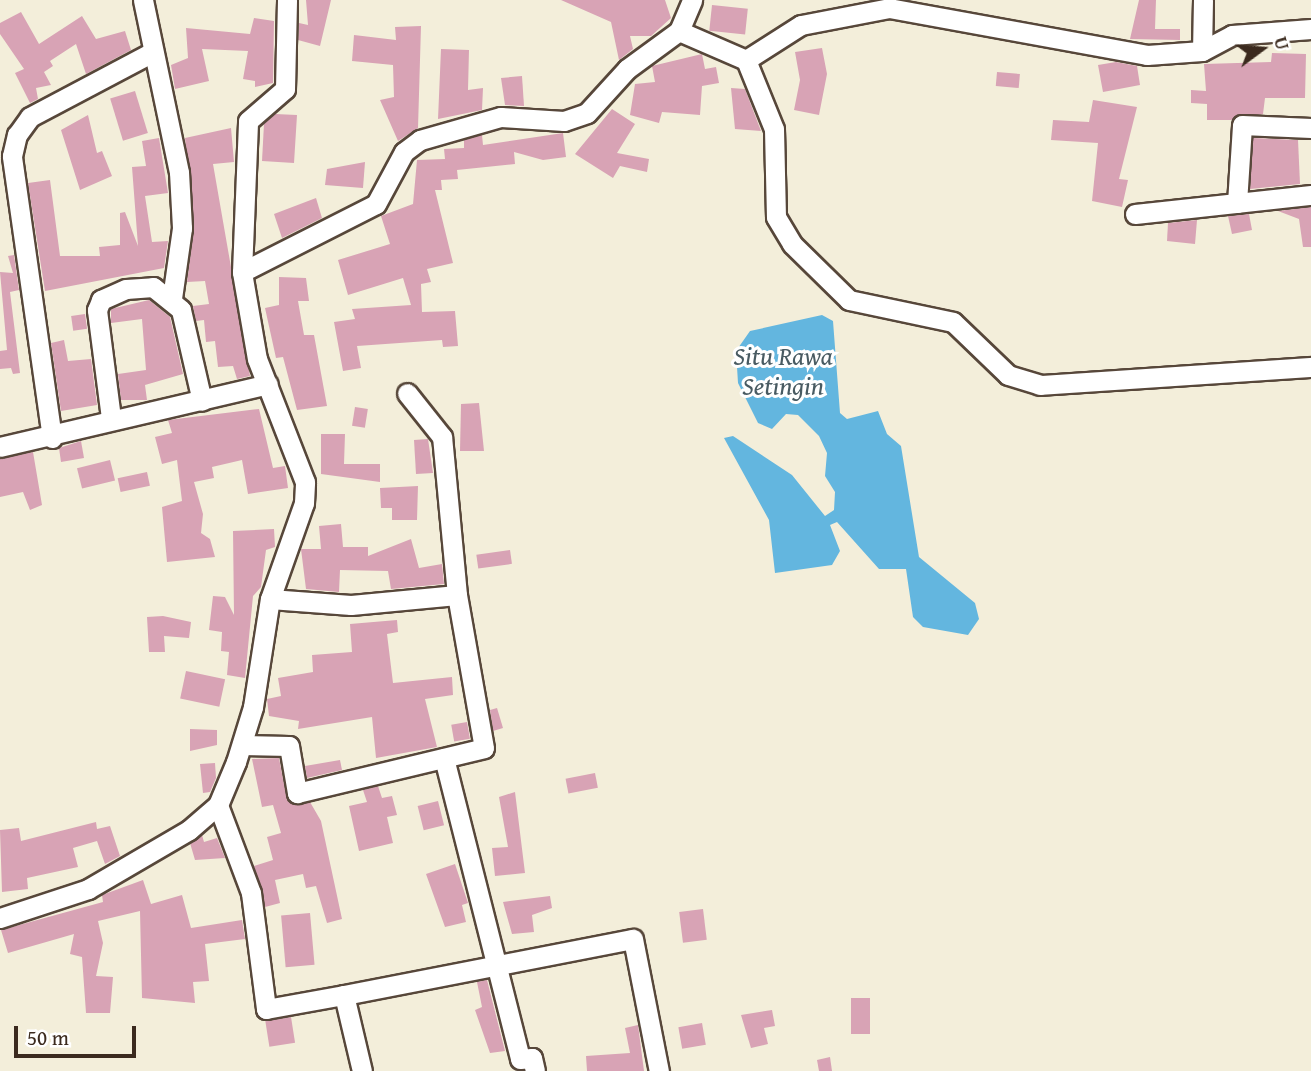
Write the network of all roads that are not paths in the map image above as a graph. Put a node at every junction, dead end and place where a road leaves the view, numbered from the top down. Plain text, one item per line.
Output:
1 (143, 0) edge
2 (287, 0) edge
3 (692, 0) edge
4 (1203, 0) edge
5 (1311, 29) edge
6 (679, 31) junction
7 (1202, 51) junction
8 (153, 52) junction
9 (746, 60) junction
10 (1311, 128) edge
11 (1311, 195) edge
12 (1237, 203) junction
13 (1135, 214) dead end
14 (243, 272) junction
15 (172, 298) junction
16 (1311, 367) edge
17 (268, 384) junction
18 (407, 393) dead end
19 (202, 401) junction
20 (111, 418) junction
21 (52, 438) junction
22 (0, 447) edge
23 (457, 595) junction
24 (270, 599) junction
25 (242, 745) junction
26 (444, 758) junction
27 (218, 805) junction
28 (0, 918) edge
29 (496, 965) junction
30 (344, 995) junction
31 (362, 1071) edge
32 (535, 1071) edge
33 (659, 1071) edge

1 - 8 street
2 - 14 street
3 - 6 street
4 - 7 street
5 - 7 street
6 - 9 street
6 - 14 street
7 - 9 street
8 - 15 street
8 - 21 street
9 - 16 street
10 - 12 street
11 - 12 street
12 - 13 street
14 - 17 street
15 - 19 street
15 - 20 street
17 - 19 street
17 - 24 street
18 - 23 street
19 - 20 street
20 - 21 street
21 - 22 street
23 - 24 street
23 - 26 street
24 - 25 street
25 - 26 street
25 - 27 street
26 - 29 street
27 - 28 street
27 - 30 street
29 - 30 street
29 - 32 street
29 - 33 street
30 - 31 street

